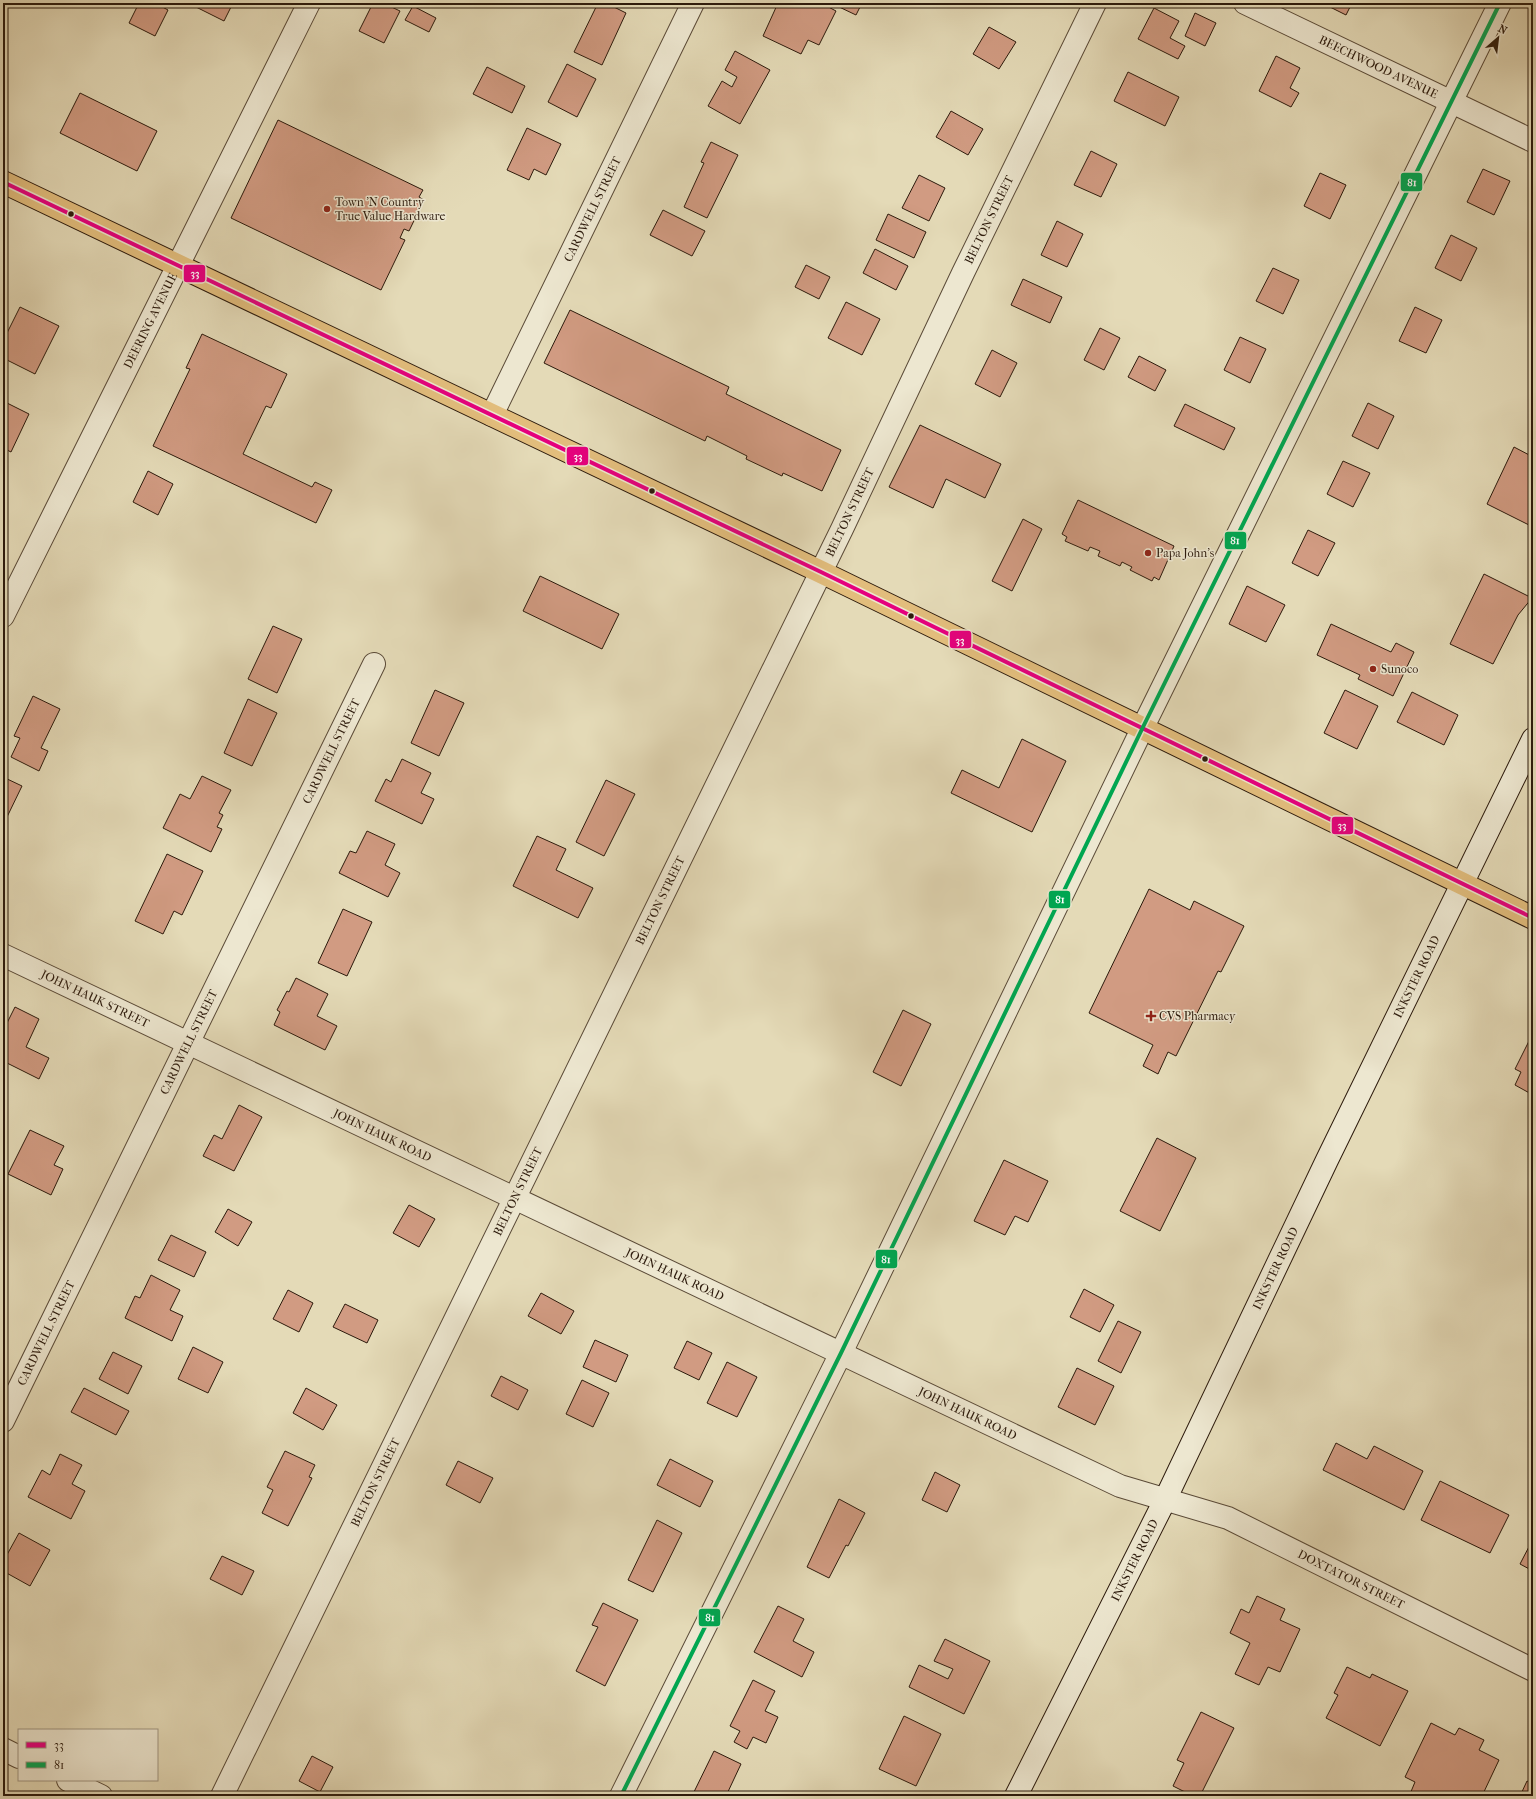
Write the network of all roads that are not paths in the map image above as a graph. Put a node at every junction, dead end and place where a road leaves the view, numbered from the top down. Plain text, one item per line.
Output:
1 (309, 3) edge
2 (693, 3) edge
3 (1095, 3) edge
4 (1245, 3) edge
5 (1500, 3) edge
6 (1452, 101) junction
7 (1533, 141) edge
8 (3, 182) edge
9 (178, 264) junction
10 (492, 415) junction
11 (821, 572) junction
12 (3, 616) edge
13 (374, 664) dead end
14 (1143, 727) junction
15 (1533, 739) edge
16 (1463, 884) junction
17 (1533, 918) edge
18 (3, 955) edge
19 (188, 1043) junction
20 (515, 1199) junction
21 (841, 1353) junction
22 (3, 1421) edge
23 (1165, 1500) junction
24 (1533, 1670) edge
25 (3, 1749) edge
26 (18, 1756) edge
27 (70, 1781) edge
28 (101, 1796) edge
29 (222, 1796) edge
30 (621, 1796) edge
31 (1016, 1796) edge

1 - 9 street, DEERING AVENUE
2 - 10 street, CARDWELL STREET
3 - 11 street, BELTON STREET
4 - 6 street, BEECHWOOD AVENUE
5 - 6 street
6 - 7 street, BEECHWOOD AVENUE
6 - 14 street
8 - 9 main road
9 - 10 main road
9 - 12 street, DEERING AVENUE
10 - 11 main road
11 - 14 main road
11 - 20 street, BELTON STREET
13 - 19 street, CARDWELL STREET
14 - 16 main road
14 - 21 street
15 - 16 street, INKSTER ROAD
16 - 17 main road
16 - 23 street, INKSTER ROAD
18 - 19 street, JOHN HAUK STREET
19 - 20 street, JOHN HAUK ROAD
19 - 22 street, CARDWELL STREET
20 - 21 street, JOHN HAUK ROAD
20 - 29 street, BELTON STREET
21 - 23 street, JOHN HAUK ROAD
21 - 30 street
23 - 24 street, DOXTATOR STREET
23 - 31 street, INKSTER ROAD
25 - 26 street
27 - 28 street

